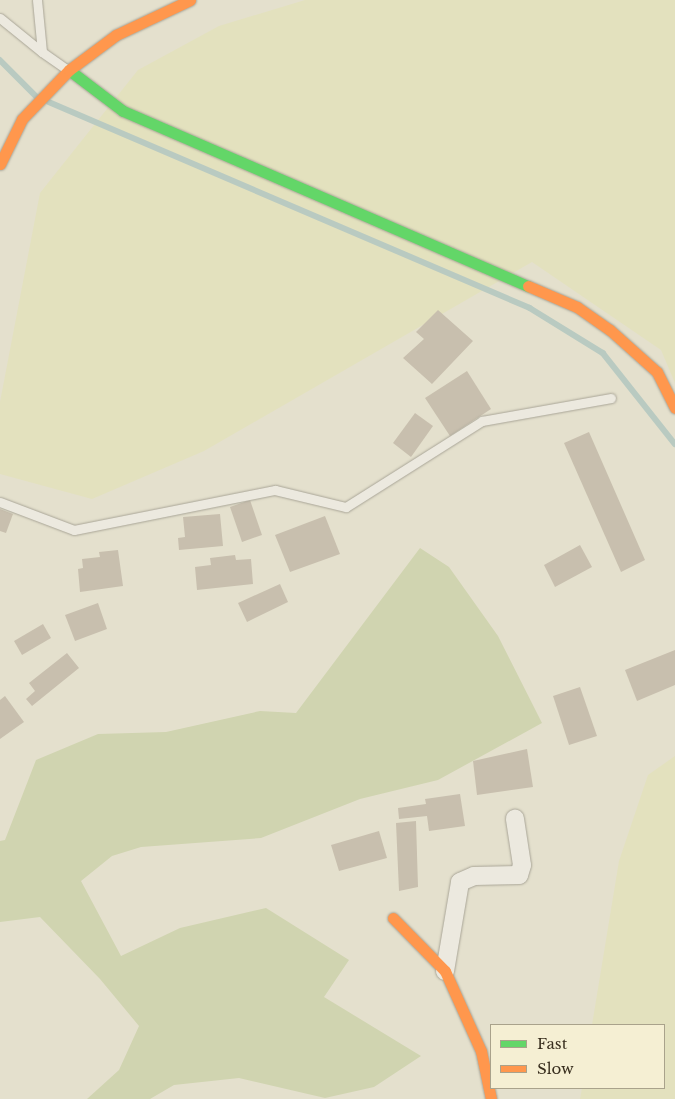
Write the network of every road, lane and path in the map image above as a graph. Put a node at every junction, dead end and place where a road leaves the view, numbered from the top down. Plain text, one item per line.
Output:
1 (37, 0) edge
2 (190, 0) edge
3 (0, 18) edge
4 (42, 52) junction
5 (68, 70) junction
6 (0, 164) edge
7 (611, 398) dead end
8 (675, 408) edge
9 (0, 502) edge
10 (516, 819) dead end
11 (393, 918) dead end
12 (446, 971) junction
13 (491, 1099) edge

1 - 4 lane
2 - 5 street
3 - 4 lane
4 - 5 lane
5 - 6 street
5 - 8 street
7 - 9 lane
10 - 12 street
11 - 12 street
12 - 13 street

